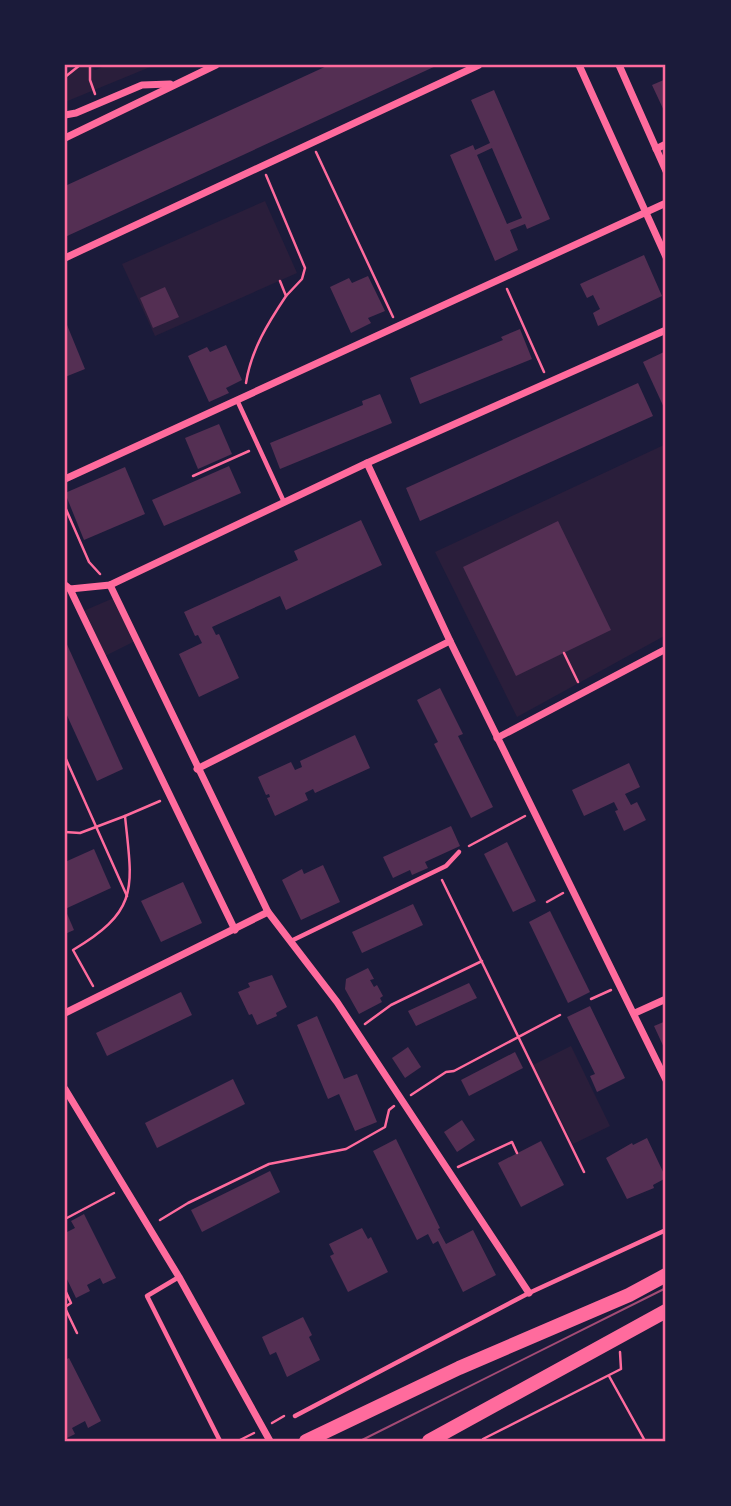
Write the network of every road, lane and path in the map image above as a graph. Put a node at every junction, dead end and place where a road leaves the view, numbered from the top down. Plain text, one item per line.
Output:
1 (80, 65) edge
2 (90, 65) edge
3 (216, 65) edge
4 (479, 65) edge
5 (579, 65) edge
6 (619, 65) edge
7 (65, 77) edge
8 (175, 84) junction
9 (98, 104) junction
10 (65, 115) edge
11 (65, 138) edge
12 (312, 142) junction
13 (666, 144) edge
14 (656, 149) junction
15 (262, 165) junction
16 (666, 171) edge
17 (666, 203) edge
18 (646, 212) junction
19 (666, 257) edge
20 (65, 258) edge
21 (502, 278) junction
22 (280, 281) dead end
23 (286, 296) junction
24 (397, 326) junction
25 (666, 330) edge
26 (548, 382) junction
27 (240, 398) junction
28 (259, 447) junction
29 (366, 463) junction
30 (193, 476) dead end
31 (65, 478) edge
32 (284, 502) junction
33 (65, 507) edge
34 (110, 585) junction
35 (67, 587) edge
36 (450, 642) junction
37 (666, 649) edge
38 (564, 653) dead end
39 (579, 683) dead end
40 (497, 737) junction
41 (65, 757) edge
42 (197, 769) junction
43 (170, 796) junction
44 (534, 811) junction
45 (125, 817) junction
46 (96, 827) junction
47 (65, 832) edge
48 (459, 852) joint
49 (438, 870) junction
50 (572, 888) junction
51 (127, 896) junction
52 (547, 902) dead end
53 (268, 912) junction
54 (235, 930) junction
55 (291, 942) junction
56 (482, 961) junction
57 (621, 985) junction
58 (99, 996) junction
59 (592, 999) dead end
60 (666, 999) edge
61 (65, 1013) edge
62 (635, 1013) junction
63 (560, 1014) dead end
64 (356, 1030) junction
65 (518, 1035) junction
66 (666, 1080) edge
67 (65, 1089) edge
68 (402, 1100) junction
69 (517, 1153) dead end
70 (449, 1172) junction
71 (584, 1172) dead end
72 (124, 1188) junction
73 (65, 1219) edge
74 (148, 1228) junction
75 (666, 1230) edge
76 (666, 1275) edge
77 (179, 1277) junction
78 (65, 1290) edge
79 (530, 1293) junction
80 (65, 1307) edge
81 (666, 1311) edge
82 (77, 1333) dead end
83 (620, 1352) dead end
84 (609, 1376) junction
85 (295, 1416) dead end
86 (483, 1439) dead end
87 (220, 1441) edge
88 (270, 1441) edge
89 (306, 1441) edge
90 (429, 1441) edge
91 (645, 1441) edge

1 - 7 path
2 - 9 path
3 - 8 street
4 - 12 street
5 - 18 street
6 - 14 street
8 - 9 street
8 - 11 street
9 - 10 street
12 - 15 street
12 - 24 path
13 - 14 street
14 - 16 street
15 - 20 street
15 - 23 path
17 - 18 street
18 - 19 street
18 - 21 street
21 - 24 street
21 - 26 path
22 - 23 path
23 - 27 path
24 - 27 street
25 - 26 street
26 - 29 street
27 - 28 lane
27 - 31 street
28 - 30 path
28 - 32 lane
29 - 32 street
29 - 36 street
32 - 34 street
33 - 34 path
34 - 35 street
34 - 42 street
35 - 43 street
36 - 40 street
36 - 42 street
37 - 40 street
38 - 39 path
40 - 44 street
41 - 46 path
42 - 53 street
43 - 45 path
43 - 54 street
44 - 48 path
44 - 50 street
45 - 46 path
45 - 51 path
46 - 47 path
46 - 51 path
48 - 49 lane
49 - 55 lane
49 - 56 path
50 - 52 path
50 - 57 street
51 - 58 path
53 - 54 street
53 - 55 street
54 - 58 street
55 - 64 street
56 - 64 path
56 - 65 path
57 - 59 path
57 - 62 street
58 - 61 street
60 - 62 street
62 - 66 street
63 - 65 path
64 - 68 street
65 - 68 path
65 - 71 path
67 - 72 street
68 - 70 street
68 - 74 path
69 - 70 path
70 - 79 street
72 - 73 path
72 - 74 street
74 - 77 street
75 - 79 lane
76 - 89 main road
77 - 87 lane
77 - 88 street
78 - 80 path
79 - 85 lane
80 - 82 path
81 - 90 main road
83 - 84 path
84 - 86 path
84 - 91 path

